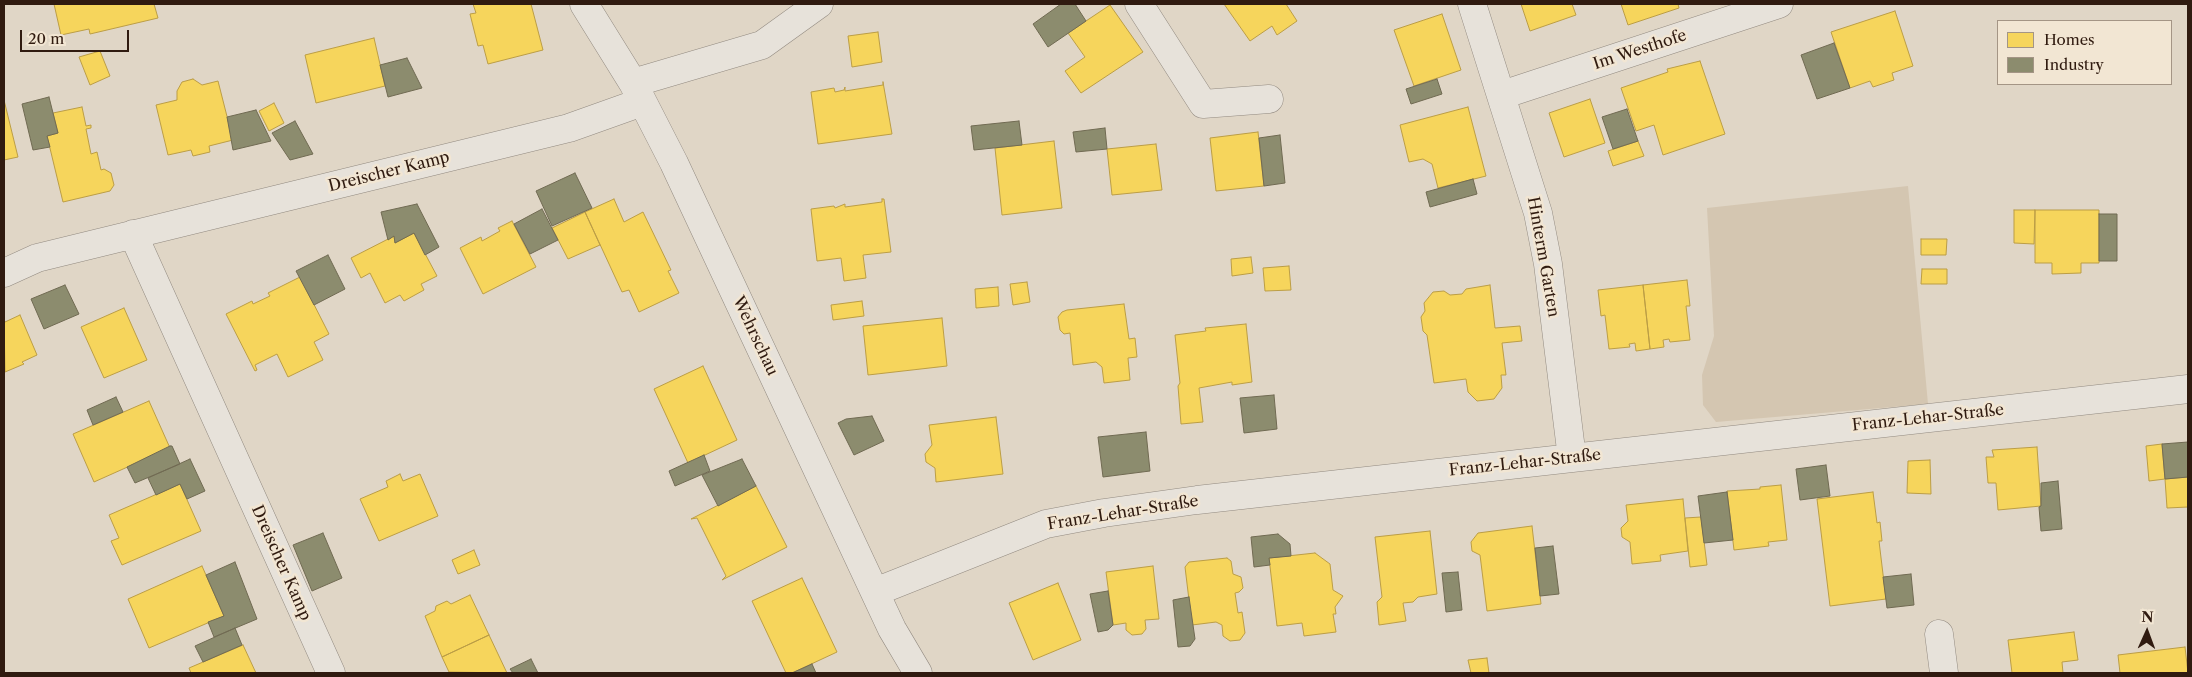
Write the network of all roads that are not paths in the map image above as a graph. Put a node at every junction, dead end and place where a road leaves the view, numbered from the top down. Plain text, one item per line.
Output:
1 (584, 4) edge
2 (819, 4) edge
3 (1139, 4) edge
4 (1472, 4) edge
5 (1779, 4) edge
6 (638, 92) junction
7 (1502, 95) junction
8 (1269, 99) dead end
9 (133, 234) junction
10 (4, 272) edge
11 (2188, 389) edge
12 (1572, 458) junction
13 (875, 592) junction
14 (1939, 634) dead end
15 (331, 673) edge
16 (918, 673) edge
17 (1944, 673) edge

1 - 6 street, Wehrschau
2 - 6 street, Dreischer Kamp
3 - 8 street
4 - 7 street, Hinterm Garten
5 - 7 street, Im Westhofe
6 - 9 street, Dreischer Kamp
6 - 13 street, Wehrschau
7 - 12 street, Hinterm Garten
9 - 10 street, Dreischer Kamp
9 - 15 street, Dreischer Kamp
11 - 12 street, Franz-Lehar-Straße
12 - 13 street, Franz-Lehar-Straße
13 - 16 street, Wehrschau
14 - 17 street

